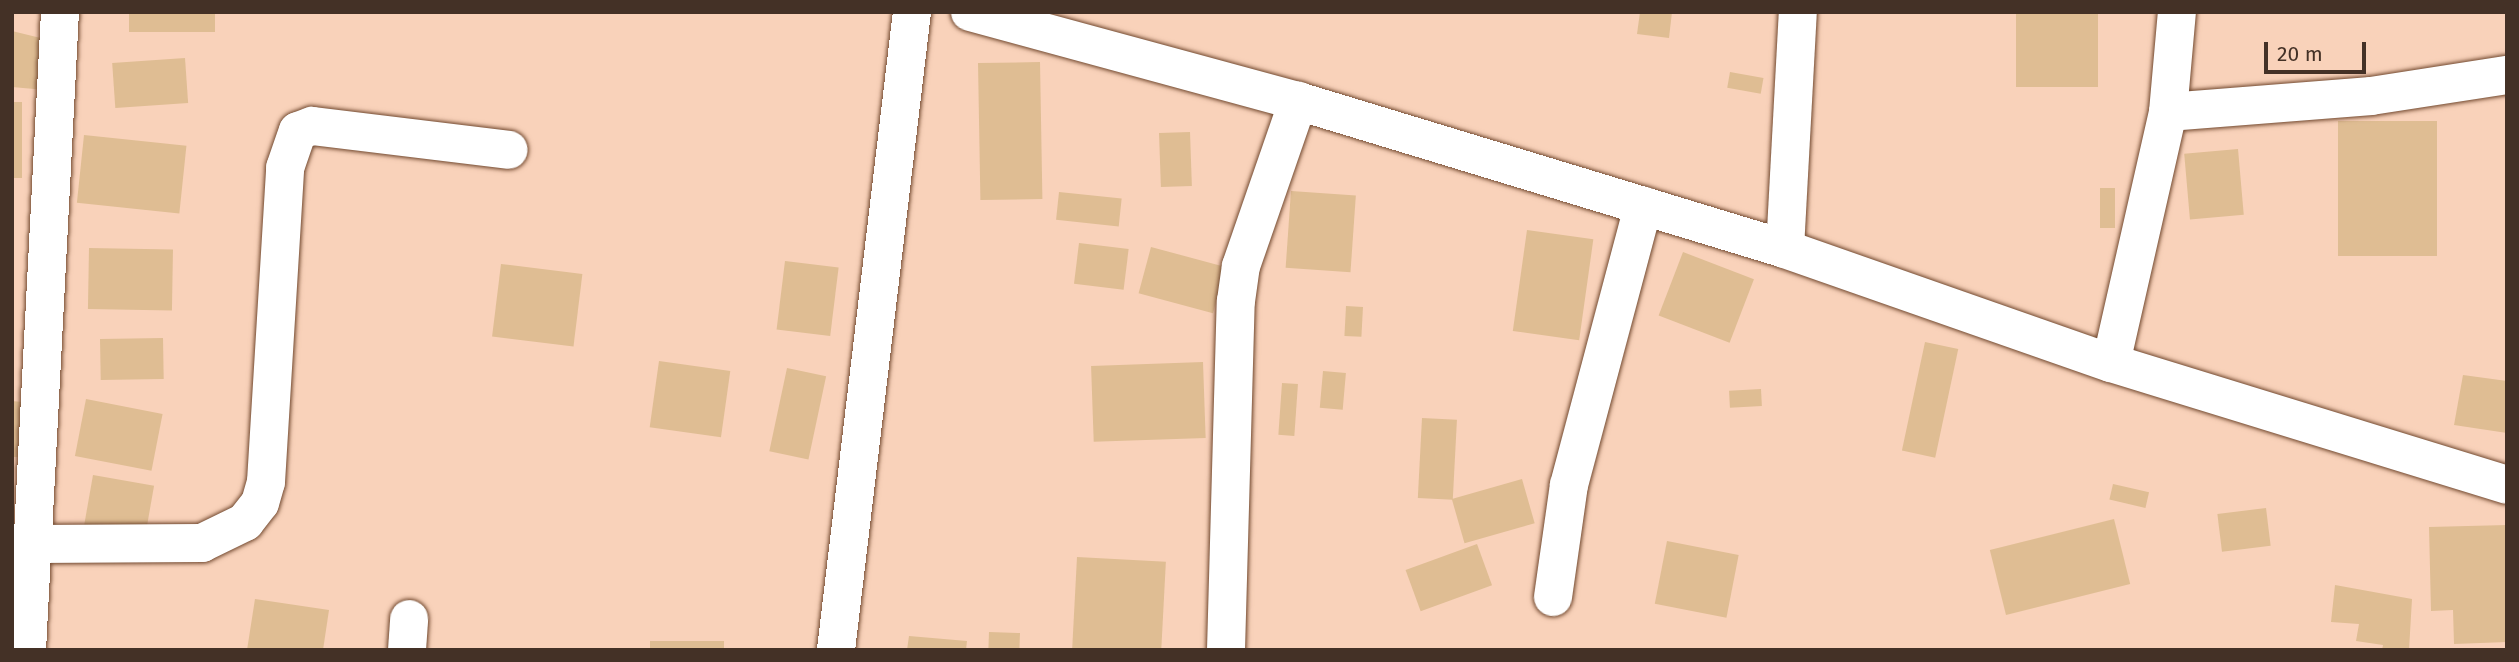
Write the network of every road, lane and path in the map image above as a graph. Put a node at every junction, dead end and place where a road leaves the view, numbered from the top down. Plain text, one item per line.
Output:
1 (60, 12) edge
2 (912, 12) edge
3 (970, 12) edge
4 (1798, 12) edge
5 (2177, 12) edge
6 (2507, 75) edge
7 (1298, 102) junction
8 (2168, 112) junction
9 (509, 149) dead end
10 (1643, 206) junction
11 (1785, 249) junction
12 (2111, 363) junction
13 (2507, 485) edge
14 (34, 544) junction
15 (1553, 597) dead end
16 (27, 650) edge
17 (836, 650) edge
18 (1226, 650) edge

1 - 14 street
2 - 17 street
3 - 7 street
4 - 11 street
5 - 8 street
6 - 8 street
7 - 10 street
7 - 18 street
8 - 12 street
9 - 14 street
10 - 11 street
10 - 15 street
11 - 12 street
12 - 13 street
14 - 16 street

